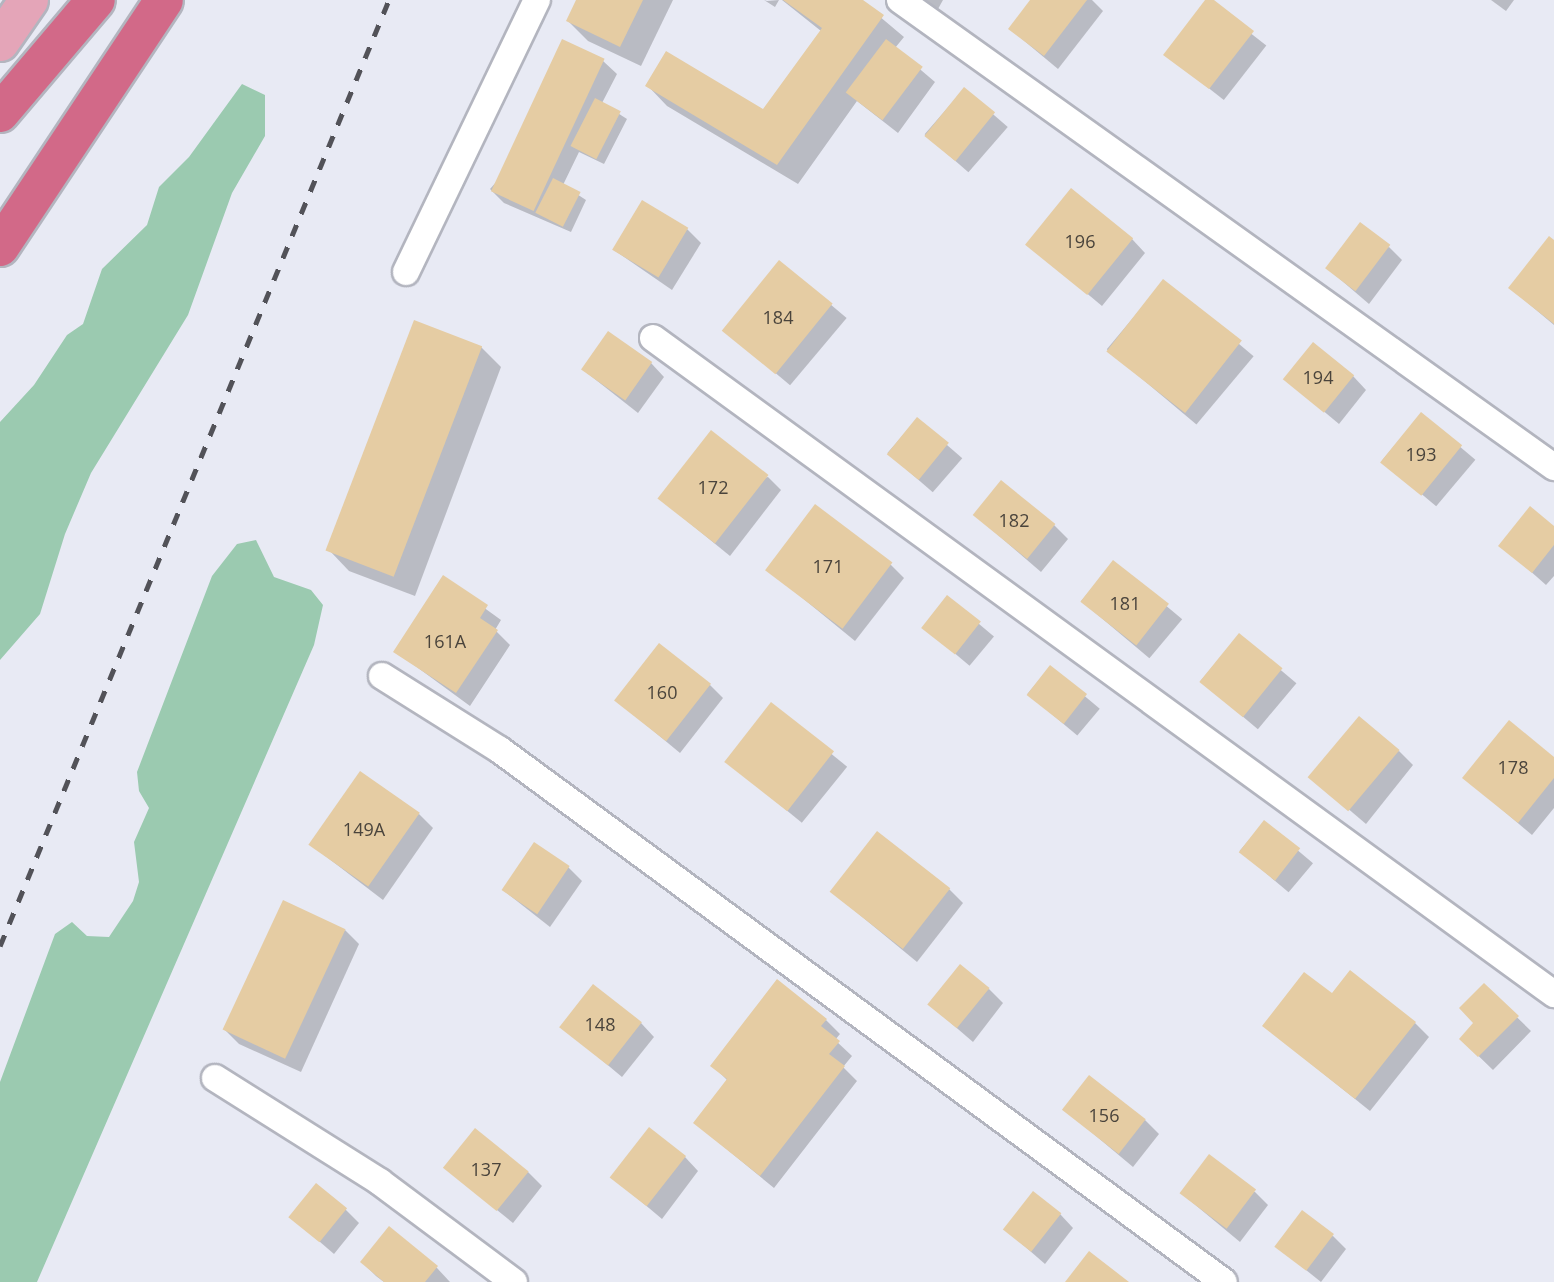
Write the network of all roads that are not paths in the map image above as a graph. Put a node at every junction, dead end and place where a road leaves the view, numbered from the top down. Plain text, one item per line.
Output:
1 (29, 0) edge
2 (96, 0) edge
3 (164, 0) edge
4 (537, 0) edge
5 (900, 0) edge
6 (0, 42) edge
7 (0, 113) edge
8 (0, 247) edge
9 (406, 272) dead end
10 (653, 338) dead end
11 (1554, 467) edge
12 (382, 676) dead end
13 (1554, 994) edge
14 (215, 1078) dead end
15 (513, 1282) edge
16 (1224, 1282) edge

1 - 6 main road
2 - 7 highway
3 - 8 highway
4 - 9 lane
5 - 11 lane
10 - 13 lane
12 - 16 lane
14 - 15 lane

